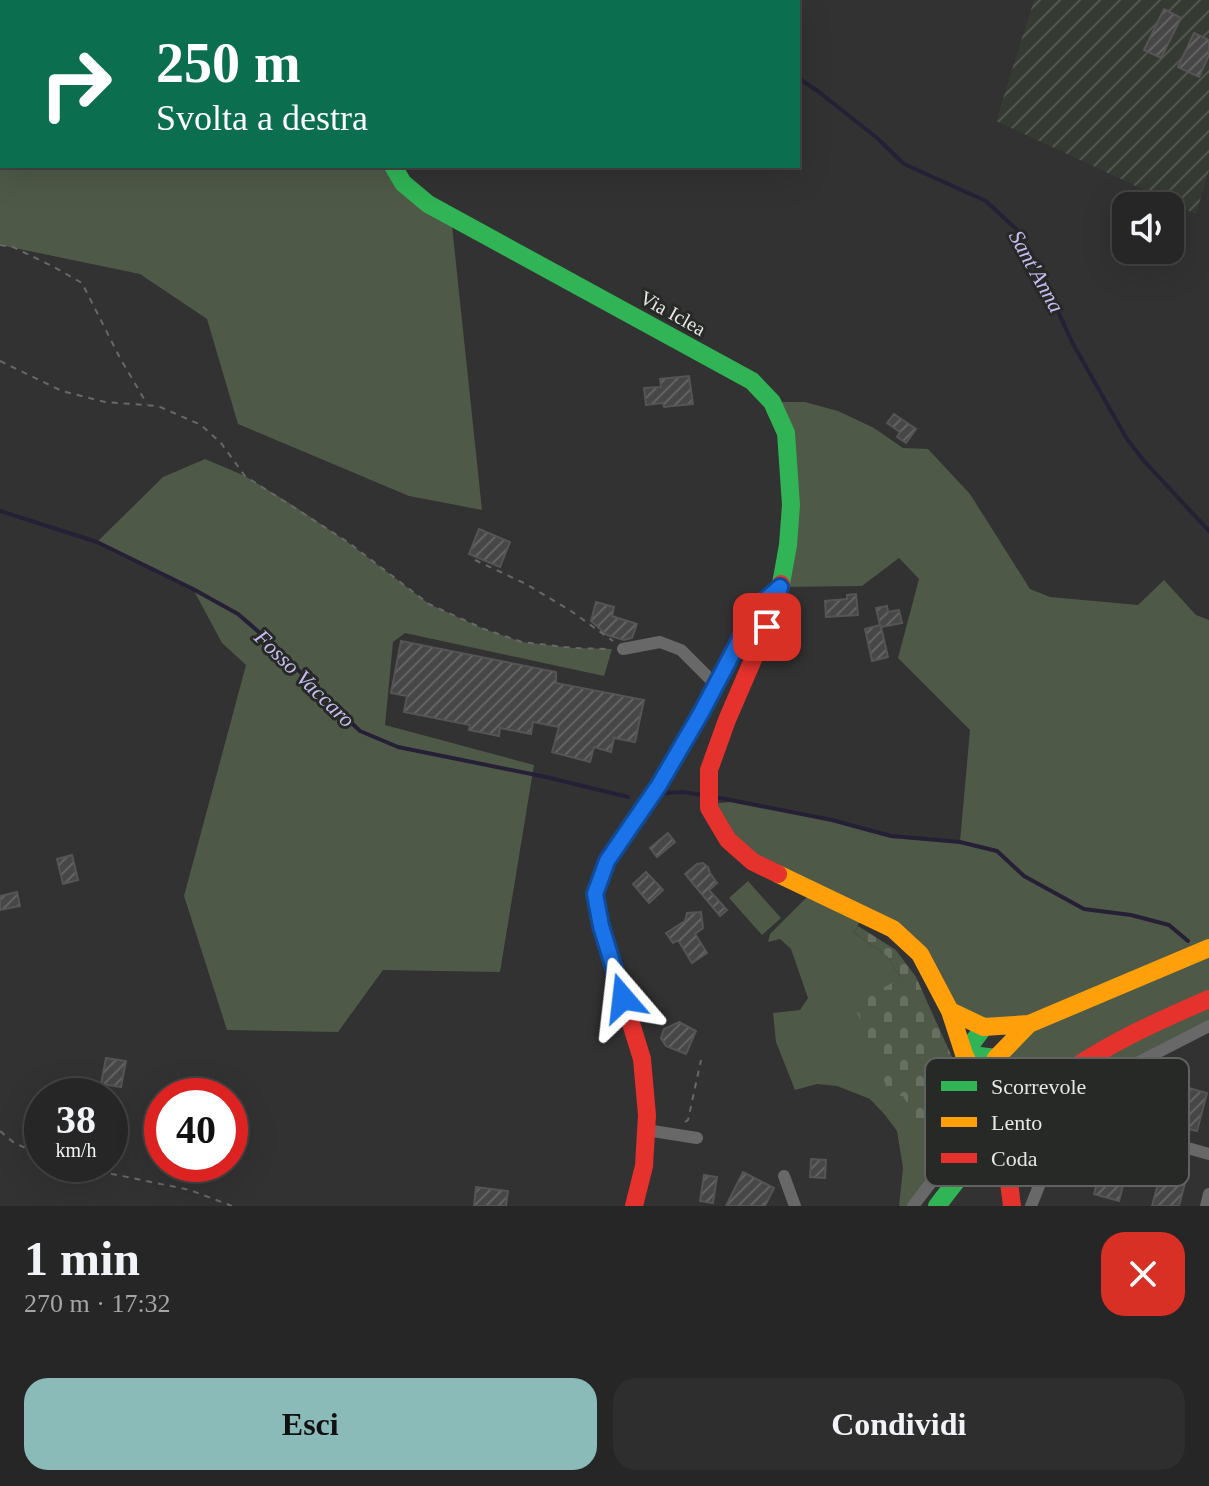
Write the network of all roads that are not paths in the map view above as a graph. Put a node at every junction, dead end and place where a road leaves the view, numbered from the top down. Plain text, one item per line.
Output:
1 (394, 168) edge
2 (780, 587) junction
3 (623, 649) road end
4 (716, 685) junction
5 (1209, 948) edge
6 (1209, 999) edge
7 (950, 1011) junction
8 (1029, 1024) junction
9 (1209, 1026) edge
10 (984, 1027) junction
11 (964, 1054) junction
12 (966, 1058) edge
13 (996, 1058) joint
14 (1090, 1058) edge
15 (1147, 1058) edge
16 (646, 1130) junction
17 (697, 1138) dead end
18 (1189, 1148) edge
19 (1209, 1154) edge
20 (784, 1176) dead end
21 (928, 1186) edge
22 (953, 1186) edge
23 (1010, 1186) edge
24 (1039, 1186) edge
25 (1209, 1194) edge
26 (634, 1206) edge
27 (795, 1206) edge
28 (913, 1206) edge
29 (937, 1206) edge
30 (1012, 1206) edge
31 (1031, 1206) edge
32 (1206, 1206) edge

1 - 2 street, Via Iclea
2 - 4 street
2 - 7 street, Via Iclea
3 - 4 street
4 - 16 street
5 - 8 street
6 - 14 street, bridge
7 - 10 street
7 - 11 street
8 - 10 street
8 - 13 street
9 - 15 street
10 - 11 street
11 - 12 street
11 - 13 street
16 - 17 street
16 - 26 street
18 - 19 street
20 - 27 street
21 - 28 street
22 - 29 street, bridge
23 - 30 street
24 - 31 street
25 - 32 street

